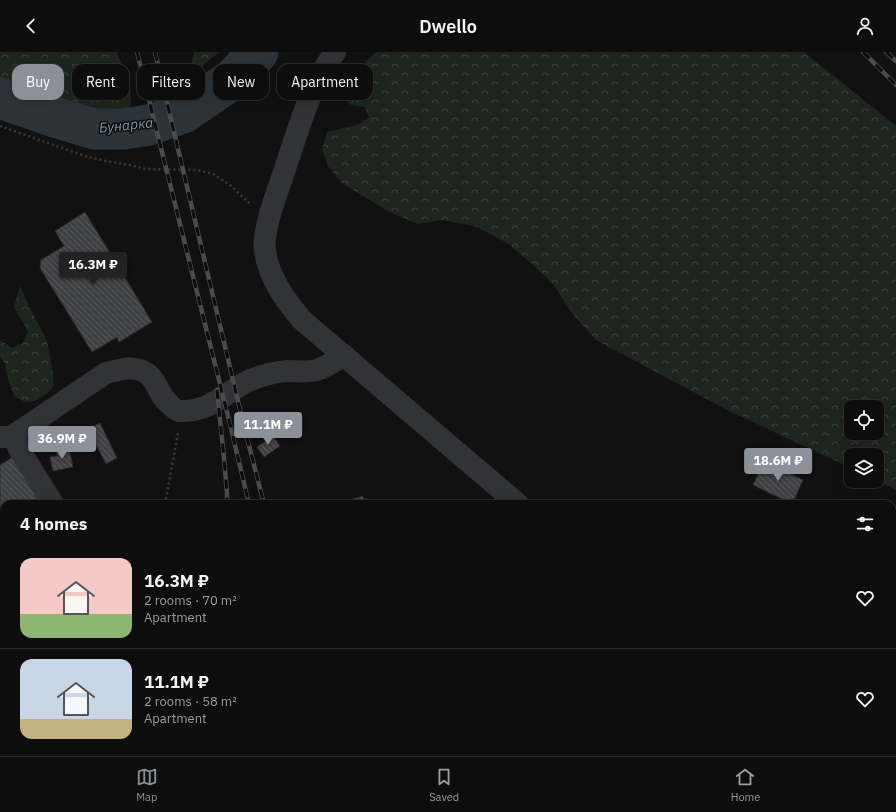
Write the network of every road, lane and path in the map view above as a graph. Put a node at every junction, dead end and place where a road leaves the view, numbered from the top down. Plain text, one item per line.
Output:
1 (335, 52) edge
2 (0, 126) edge
3 (269, 222) junction
4 (344, 355) junction
5 (179, 411) junction
6 (8, 435) edge
7 (51, 500) edge
8 (166, 500) edge
9 (513, 500) edge

1 - 3 lane
2 - 3 path
3 - 4 lane
4 - 5 lane
4 - 9 lane
5 - 6 lane
5 - 8 path
6 - 7 lane

